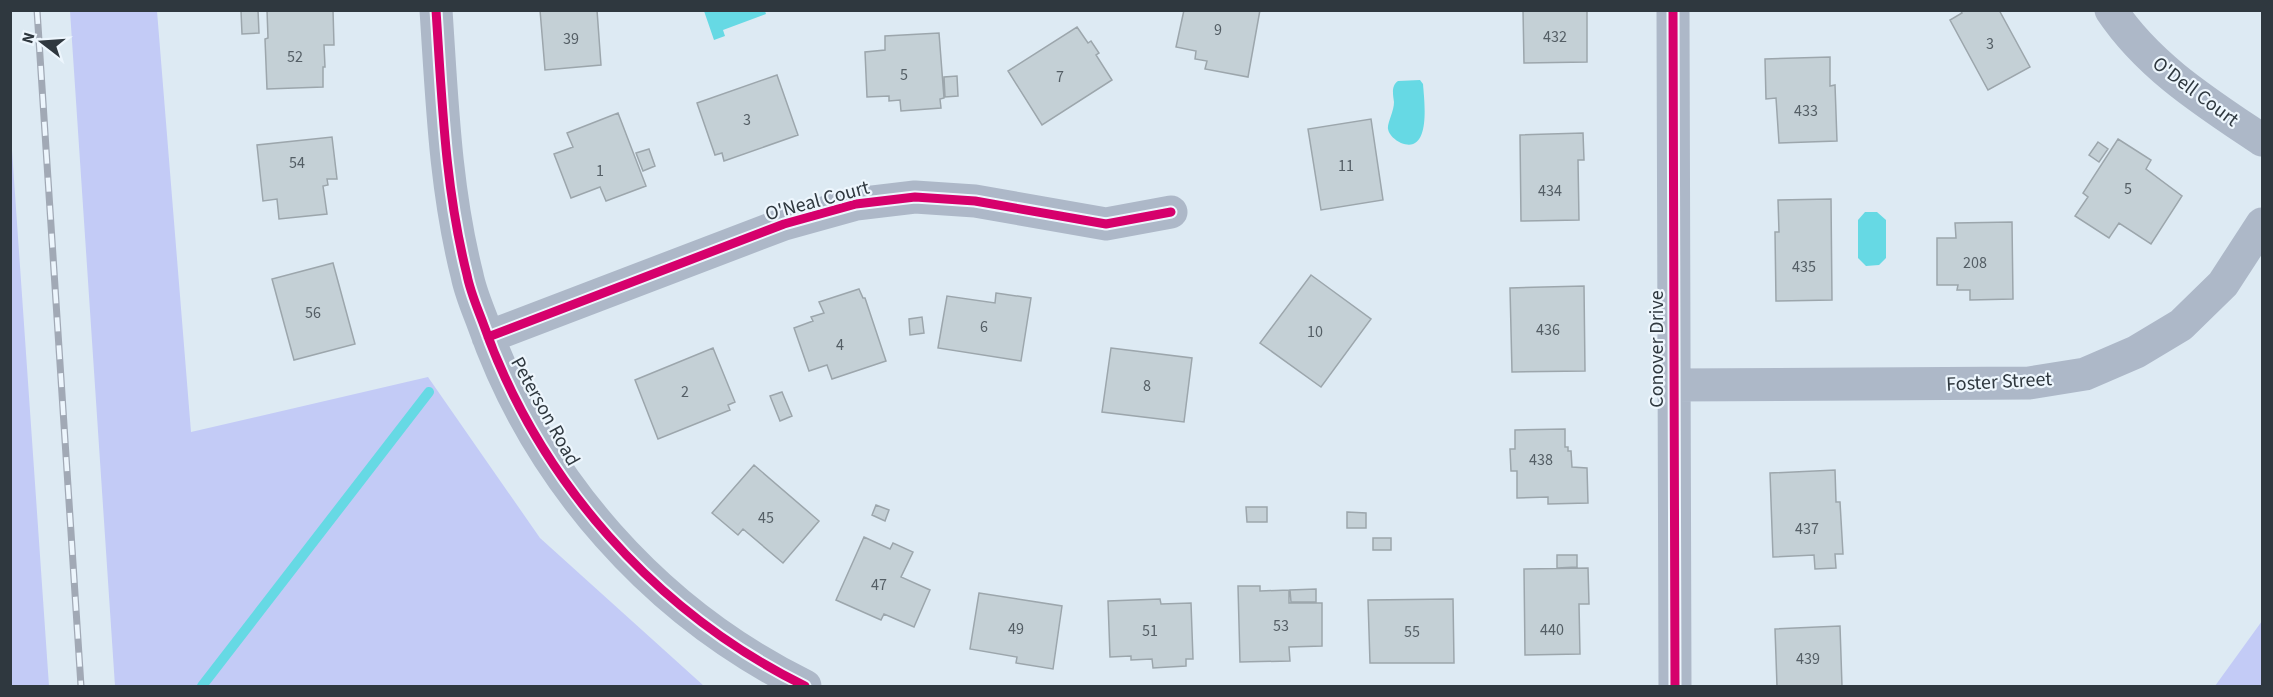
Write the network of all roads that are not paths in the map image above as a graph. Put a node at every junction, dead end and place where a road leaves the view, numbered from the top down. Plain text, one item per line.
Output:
1 (436, 10) edge
2 (1673, 10) edge
3 (2111, 10) edge
4 (2262, 140) edge
5 (1171, 212) dead end
6 (2262, 224) edge
7 (488, 337) junction
8 (1675, 385) junction
9 (804, 687) edge
10 (1675, 687) edge

1 - 7 street, Peterson Road
2 - 8 street, Conover Drive
3 - 4 street, O'Dell Court
5 - 7 street, O'Neal Court
6 - 8 street, Foster Street
7 - 9 street, Peterson Road
8 - 10 street, Conover Drive

